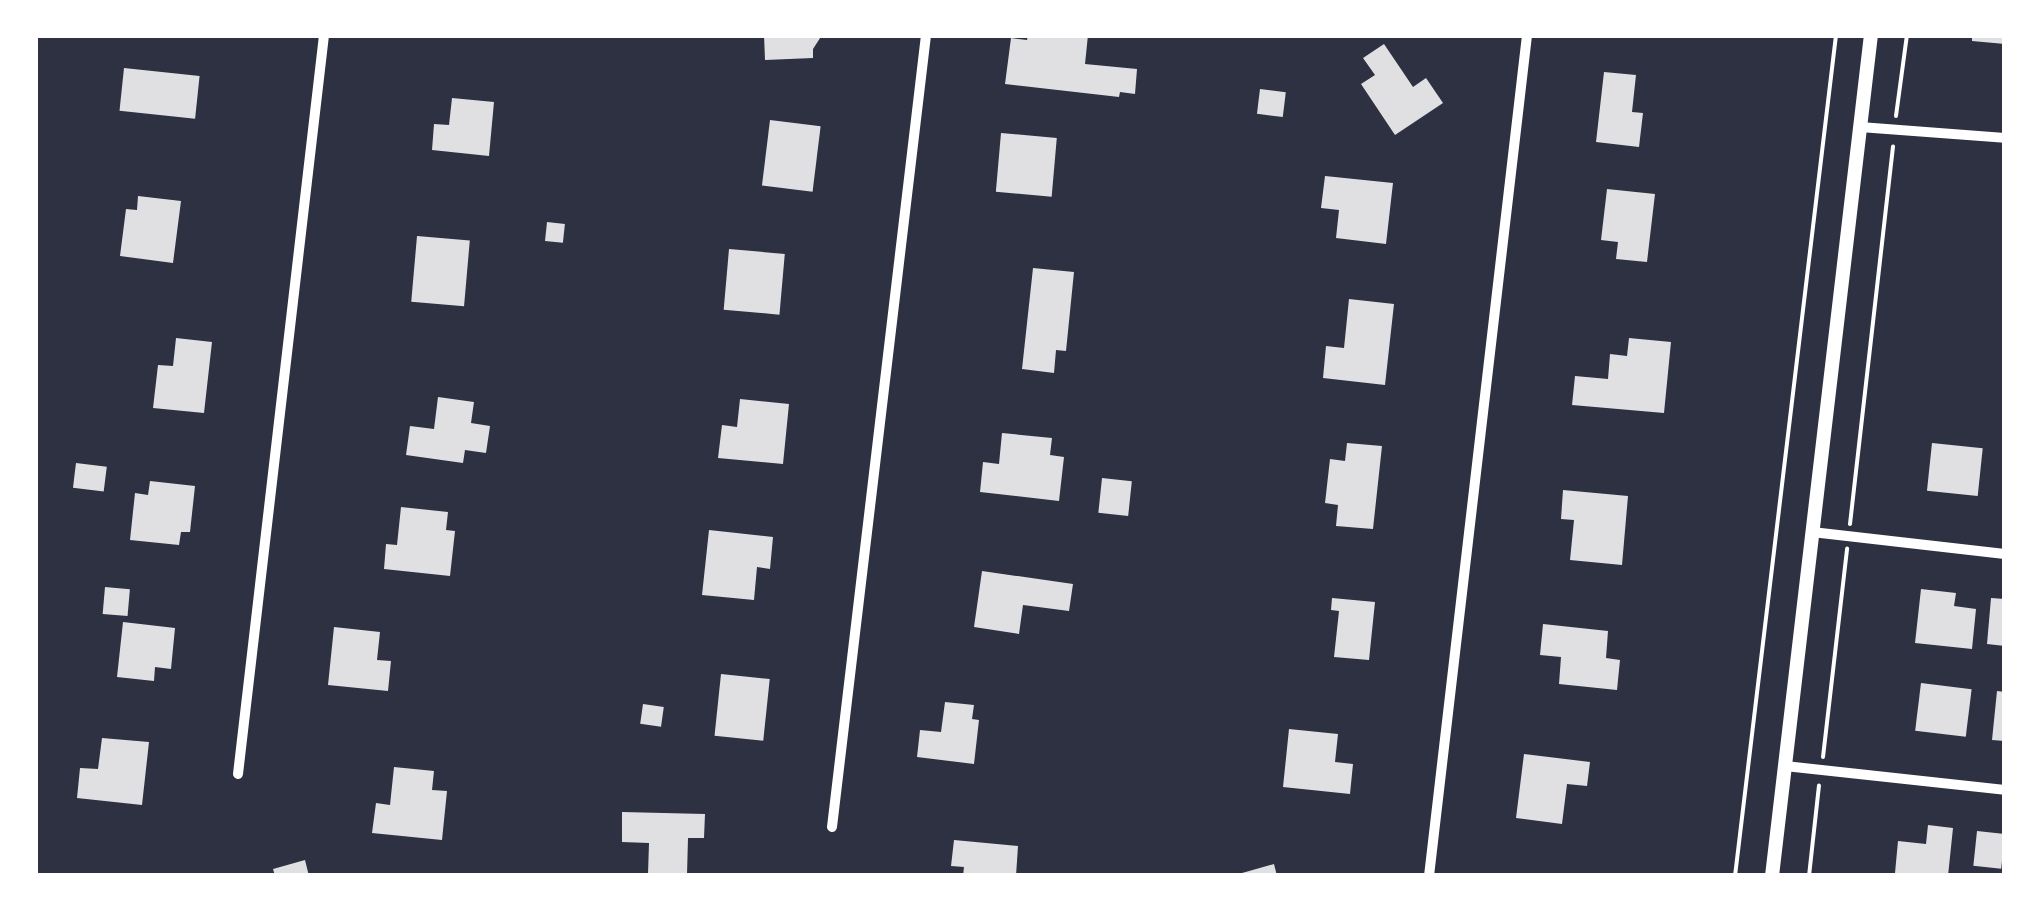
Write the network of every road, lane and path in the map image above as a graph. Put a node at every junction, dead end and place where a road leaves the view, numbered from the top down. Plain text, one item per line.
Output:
1 (324, 35) edge
2 (926, 35) edge
3 (1526, 35) edge
4 (1836, 35) edge
5 (1871, 35) edge
6 (1906, 35) edge
7 (1860, 127) junction
8 (1895, 130) junction
9 (2005, 138) edge
10 (1812, 532) junction
11 (1848, 536) junction
12 (2005, 554) edge
13 (1785, 766) junction
14 (1821, 770) junction
15 (238, 774) dead end
16 (2005, 790) edge
17 (832, 827) dead end
18 (1429, 876) edge
19 (1735, 876) edge
20 (1772, 876) edge
21 (1809, 876) edge

1 - 15 street
2 - 17 street
3 - 18 street
4 - 19 path
5 - 7 main road
6 - 8 path
7 - 8 street
7 - 10 main road
8 - 9 street
8 - 11 path
10 - 11 street
10 - 13 main road
11 - 12 street
11 - 14 path
13 - 14 street
13 - 20 main road
14 - 16 street
14 - 21 path

